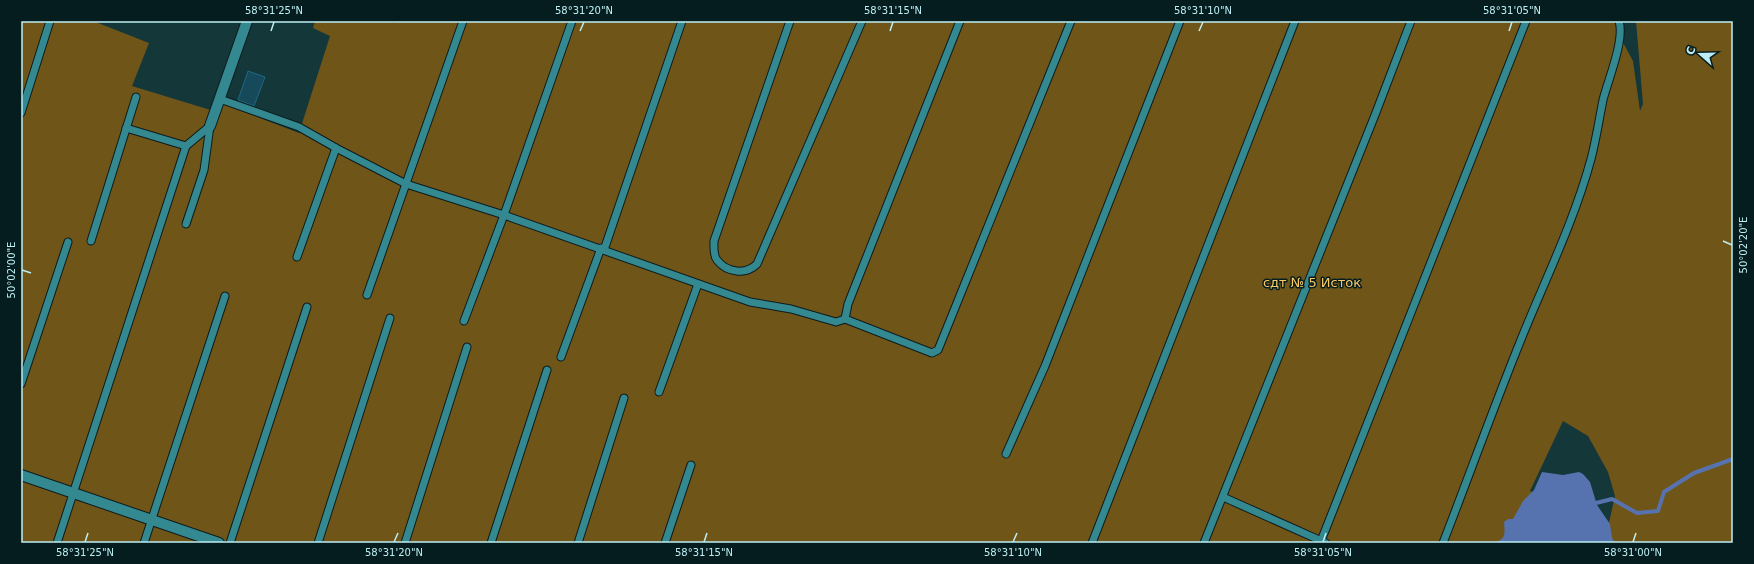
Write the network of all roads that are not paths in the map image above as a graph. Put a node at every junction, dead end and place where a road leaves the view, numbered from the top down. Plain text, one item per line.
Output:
1 (50, 21) edge
2 (247, 21) edge
3 (463, 21) edge
4 (572, 21) edge
5 (682, 21) edge
6 (790, 21) edge
7 (862, 21) edge
8 (960, 21) edge
9 (1071, 21) edge
10 (1180, 21) edge
11 (1295, 21) edge
12 (1411, 21) edge
13 (1526, 21) edge
14 (1619, 21) edge
15 (136, 97) dead end
16 (220, 99) junction
17 (21, 113) edge
18 (210, 126) junction
19 (126, 128) junction
20 (186, 146) junction
21 (336, 148) junction
22 (406, 184) junction
23 (504, 215) junction
24 (186, 224) dead end
25 (91, 241) dead end
26 (68, 242) dead end
27 (602, 249) junction
28 (297, 257) dead end
29 (698, 284) junction
30 (367, 295) dead end
31 (225, 296) dead end
32 (307, 307) dead end
33 (390, 318) dead end
34 (464, 320) dead end
35 (845, 320) junction
36 (467, 346) dead end
37 (561, 357) dead end
38 (547, 370) dead end
39 (21, 384) edge
40 (659, 392) dead end
41 (624, 398) dead end
42 (1006, 454) dead end
43 (691, 466) dead end
44 (21, 475) edge
45 (73, 492) junction
46 (1223, 497) junction
47 (152, 519) junction
48 (1321, 542) edge
49 (57, 543) edge
50 (144, 543) edge
51 (219, 543) edge
52 (230, 543) edge
53 (318, 543) edge
54 (405, 543) edge
55 (491, 543) edge
56 (578, 543) edge
57 (666, 543) edge
58 (1092, 543) edge
59 (1204, 543) edge
60 (1443, 543) edge

1 - 17 lane
2 - 16 street
3 - 22 lane
4 - 23 lane
5 - 27 lane
6 - 7 lane
8 - 35 lane
9 - 35 lane
10 - 42 lane
11 - 58 lane
12 - 46 lane
13 - 48 lane
14 - 60 lane
15 - 19 lane
16 - 18 street
16 - 21 lane
18 - 20 lane
18 - 24 lane
19 - 20 lane
19 - 25 lane
20 - 45 lane
21 - 22 lane
21 - 28 lane
22 - 23 lane
22 - 30 lane
23 - 27 lane
23 - 34 lane
26 - 39 lane
27 - 29 lane
27 - 37 lane
29 - 35 lane
29 - 40 lane
31 - 47 lane
32 - 52 lane
33 - 53 lane
36 - 54 lane
38 - 55 lane
41 - 56 lane
43 - 57 lane
44 - 45 street
45 - 47 street
45 - 49 lane
46 - 48 lane
46 - 59 lane
47 - 50 lane
47 - 51 street

